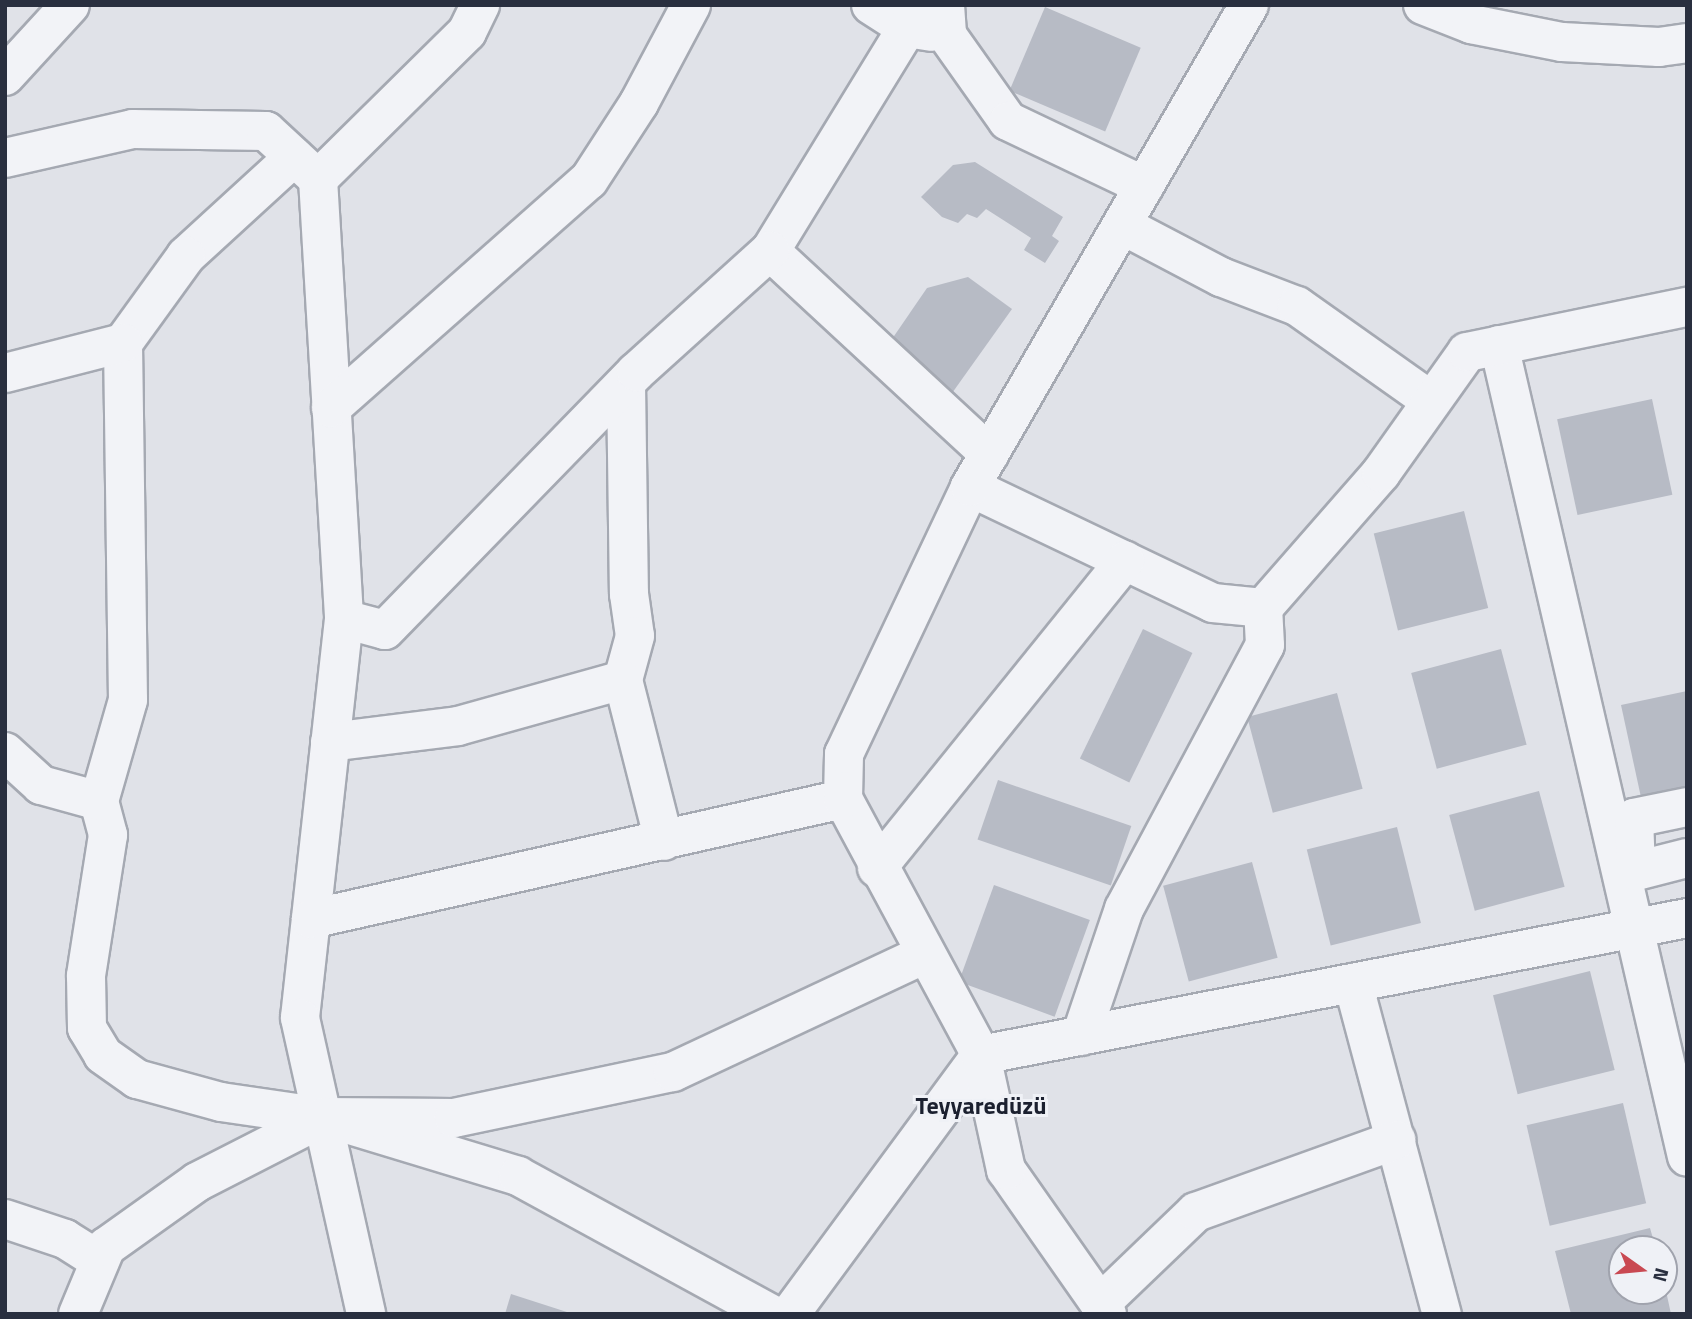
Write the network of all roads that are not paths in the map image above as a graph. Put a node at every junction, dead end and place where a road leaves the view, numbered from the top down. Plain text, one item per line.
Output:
1 (70, 5) edge
2 (480, 5) edge
3 (691, 5) edge
4 (871, 5) edge
5 (1249, 5) edge
6 (1423, 5) edge
7 (914, 17) edge
8 (946, 20) edge
9 (1687, 43) edge
10 (5, 76) edge
11 (5, 159) edge
12 (306, 168) junction
13 (1144, 186) junction
14 (1122, 225) junction
15 (770, 251) junction
16 (1687, 307) edge
17 (123, 343) junction
18 (1499, 345) junction
19 (5, 373) edge
20 (626, 383) junction
21 (1432, 401) junction
22 (331, 408) junction
23 (989, 454) junction
24 (970, 486) junction
25 (1125, 561) junction
26 (1263, 608) junction
27 (344, 619) junction
28 (623, 680) junction
29 (330, 742) junction
30 (5, 752) edge
31 (843, 799) junction
32 (99, 801) junction
33 (1687, 807) edge
34 (663, 841) junction
35 (1687, 858) edge
36 (877, 868) junction
37 (1687, 918) edge
38 (311, 919) junction
39 (1631, 929) junction
40 (925, 954) junction
41 (1353, 983) junction
42 (1081, 1035) junction
43 (981, 1055) junction
44 (324, 1117) junction
45 (1396, 1140) junction
46 (1687, 1157) edge
47 (5, 1219) edge
48 (100, 1261) junction
49 (1103, 1309) edge
50 (78, 1314) edge
51 (366, 1314) edge
52 (771, 1314) edge
53 (790, 1314) edge
54 (1443, 1314) edge

1 - 10 street
2 - 12 street
3 - 22 street
4 - 7 street
5 - 13 street
6 - 9 street
7 - 8 street
7 - 15 street
8 - 13 street
11 - 12 street
12 - 17 street
12 - 22 street
13 - 14 street
14 - 21 street
14 - 23 street
15 - 20 street
15 - 23 street
16 - 18 street
17 - 19 street
17 - 32 street
18 - 21 street
18 - 39 street
20 - 27 street
20 - 28 street
21 - 26 street
22 - 27 street
23 - 24 street
24 - 25 street
24 - 31 street
25 - 26 street
25 - 36 street
26 - 42 street
27 - 29 street
28 - 29 street
28 - 34 street
29 - 38 street
30 - 32 street
31 - 34 street
31 - 36 street
32 - 44 street
33 - 35 street
34 - 38 street
36 - 40 street
37 - 39 street
38 - 44 street
39 - 41 street
39 - 46 street
40 - 43 street
40 - 44 street
41 - 42 street
41 - 45 street
42 - 43 street
43 - 49 street
43 - 53 street
44 - 48 street
44 - 51 street
44 - 52 street
45 - 49 street
45 - 54 street
47 - 48 street
48 - 50 street

